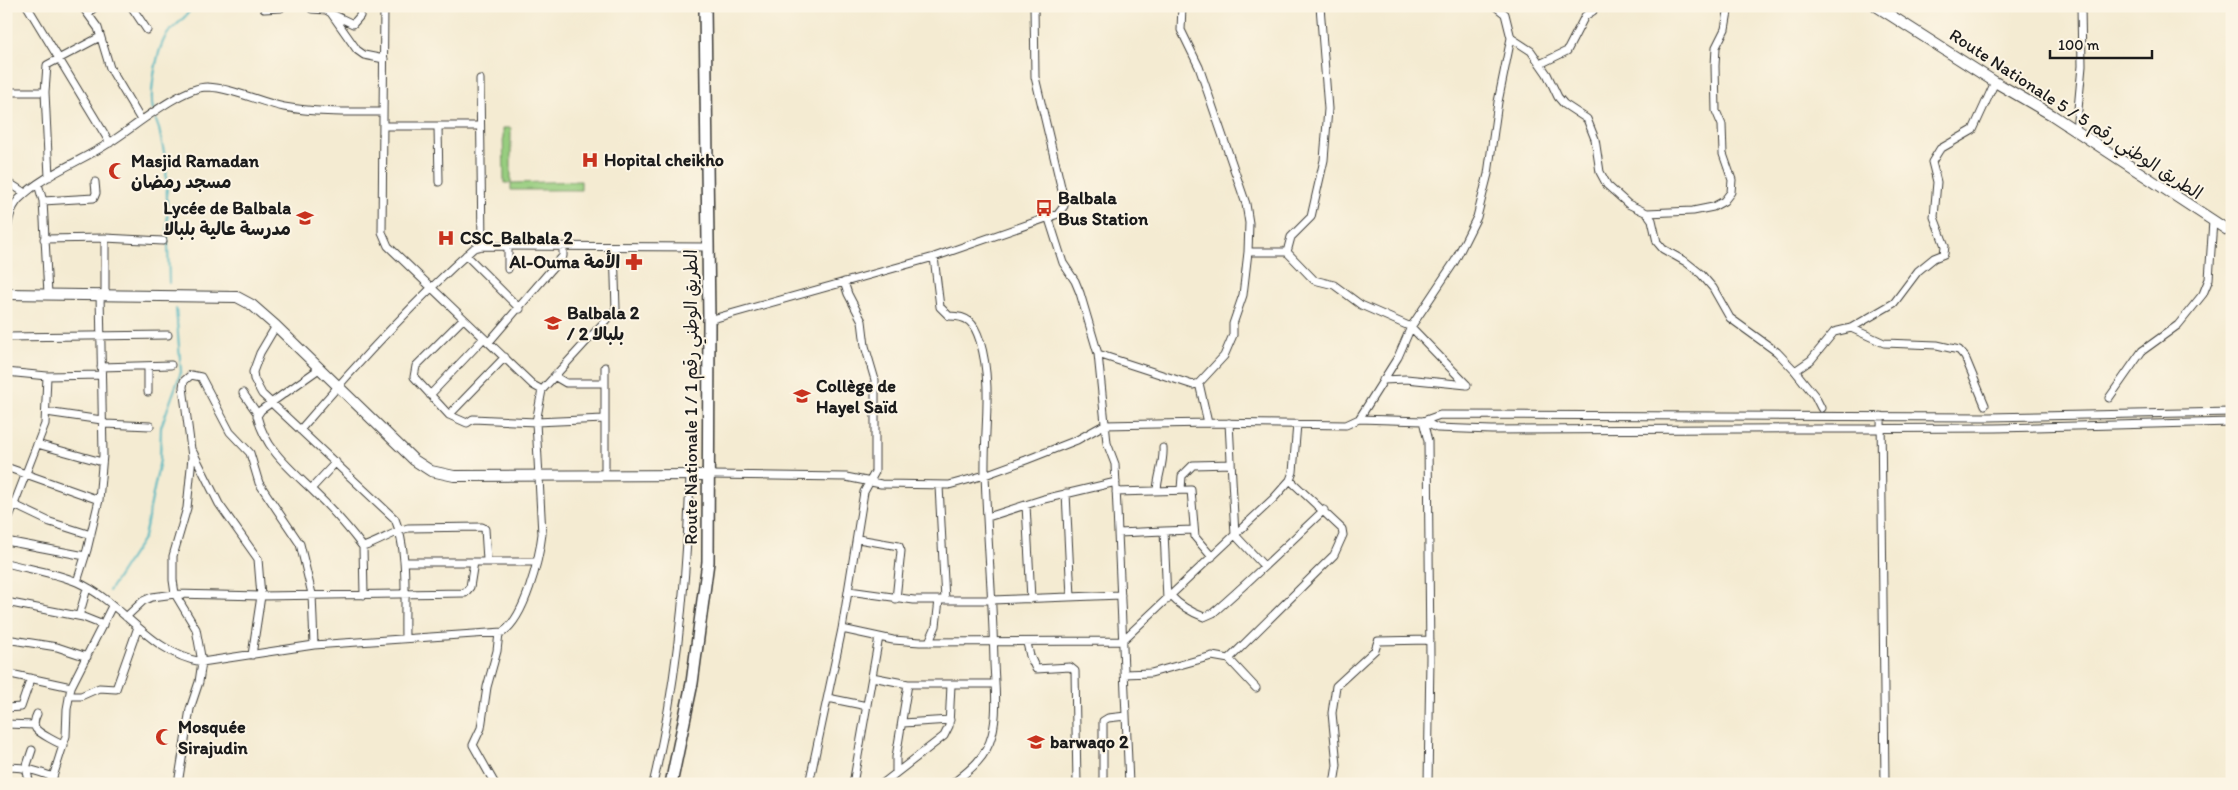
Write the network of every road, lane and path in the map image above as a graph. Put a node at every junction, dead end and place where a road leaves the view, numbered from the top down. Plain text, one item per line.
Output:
1 (27, 6) edge
2 (82, 6) edge
3 (96, 6) edge
4 (131, 6) edge
5 (264, 6) edge
6 (282, 6) edge
7 (312, 6) edge
8 (361, 6) edge
9 (384, 6) edge
10 (705, 6) edge
11 (1034, 6) edge
12 (1182, 6) edge
13 (1320, 6) edge
14 (1495, 6) edge
15 (1594, 6) edge
16 (1729, 6) edge
17 (1876, 6) edge
18 (2081, 6) edge
19 (88, 13) junction
20 (331, 13) junction
21 (353, 24) junction
22 (147, 30) dead end
23 (100, 36) junction
24 (1511, 38) junction
25 (350, 40) junction
26 (384, 59) junction
27 (58, 61) junction
28 (1540, 64) junction
29 (6, 75) edge
30 (480, 79) dead end
31 (1995, 82) junction
32 (6, 92) edge
33 (45, 92) junction
34 (6, 105) edge
35 (382, 112) junction
36 (141, 120) junction
37 (383, 126) junction
38 (480, 126) junction
39 (6, 127) edge
40 (438, 127) junction
41 (2076, 131) junction
42 (110, 143) junction
43 (49, 177) junction
44 (7, 181) edge
45 (95, 182) dead end
46 (439, 182) dead end
47 (38, 184) junction
48 (26, 194) junction
49 (43, 201) junction
50 (1647, 213) junction
51 (1049, 218) junction
52 (2213, 221) junction
53 (2232, 233) edge
54 (6, 238) edge
55 (105, 238) junction
56 (44, 239) junction
57 (163, 241) dead end
58 (482, 246) junction
59 (508, 246) junction
60 (563, 247) junction
61 (709, 247) junction
62 (614, 248) junction
63 (1248, 252) junction
64 (1287, 252) junction
65 (466, 255) junction
66 (934, 257) junction
67 (508, 269) dead end
68 (844, 282) junction
69 (430, 288) junction
70 (6, 294) edge
71 (48, 294) junction
72 (103, 294) junction
73 (520, 309) junction
74 (463, 320) junction
75 (709, 320) junction
76 (276, 326) junction
77 (1410, 327) junction
78 (1851, 328) junction
79 (168, 335) dead end
80 (6, 337) edge
81 (100, 337) junction
82 (487, 340) junction
83 (1098, 354) junction
84 (505, 358) junction
85 (148, 366) junction
86 (171, 366) dead end
87 (101, 367) junction
88 (605, 367) dead end
89 (319, 369) junction
90 (1795, 371) junction
91 (6, 372) edge
92 (101, 375) junction
93 (47, 376) junction
94 (554, 376) junction
95 (1383, 380) junction
96 (603, 383) junction
97 (1199, 383) junction
98 (338, 386) junction
99 (542, 390) junction
100 (148, 392) dead end
101 (243, 393) dead end
102 (430, 395) junction
103 (2109, 398) dead end
104 (270, 403) junction
105 (1985, 405) dead end
106 (1820, 408) dead end
107 (46, 412) junction
108 (2232, 412) edge
109 (257, 413) junction
110 (449, 414) junction
111 (1881, 416) junction
112 (604, 419) junction
113 (1359, 419) junction
114 (102, 420) junction
115 (1423, 421) junction
116 (536, 422) junction
117 (2232, 422) edge
118 (1208, 423) junction
119 (1229, 423) junction
120 (1297, 424) junction
121 (1104, 425) junction
122 (150, 426) dead end
123 (1882, 427) junction
124 (300, 430) junction
125 (37, 444) junction
126 (1163, 448) dead end
127 (191, 450) junction
128 (102, 462) junction
129 (336, 462) junction
130 (1231, 464) junction
131 (6, 468) edge
132 (25, 474) junction
133 (690, 475) junction
134 (709, 475) junction
135 (985, 475) junction
136 (605, 476) junction
137 (538, 477) junction
138 (1290, 480) junction
139 (870, 482) junction
140 (1116, 482) junction
141 (939, 486) junction
142 (311, 489) junction
143 (1181, 489) junction
144 (1157, 490) junction
145 (1116, 492) junction
146 (1066, 494) junction
147 (99, 500) junction
148 (10, 502) edge
149 (1026, 505) junction
150 (1324, 510) junction
151 (988, 517) junction
152 (6, 525) edge
153 (400, 530) junction
154 (1194, 530) junction
155 (1164, 531) junction
156 (1118, 533) junction
157 (91, 534) junction
158 (1235, 535) junction
159 (858, 539) junction
160 (6, 541) edge
161 (363, 547) junction
162 (85, 556) junction
163 (1212, 557) junction
164 (487, 560) junction
165 (404, 562) junction
166 (474, 562) junction
167 (537, 562) junction
168 (6, 563) edge
169 (1264, 566) junction
170 (77, 582) junction
171 (87, 588) junction
172 (849, 591) junction
173 (175, 594) junction
174 (312, 594) junction
175 (364, 595) junction
176 (403, 595) junction
177 (1121, 595) junction
178 (260, 596) junction
179 (1071, 597) junction
180 (1169, 598) junction
181 (896, 599) junction
182 (1031, 599) junction
183 (942, 600) junction
184 (992, 600) junction
185 (6, 602) edge
186 (112, 606) junction
187 (80, 616) junction
188 (126, 617) junction
189 (103, 625) junction
190 (138, 627) junction
191 (842, 629) junction
192 (499, 633) junction
193 (406, 637) junction
194 (879, 637) junction
195 (6, 638) edge
196 (1430, 640) junction
197 (1122, 641) junction
198 (929, 642) junction
199 (1027, 642) junction
200 (994, 643) junction
201 (314, 644) junction
202 (252, 655) junction
203 (86, 657) junction
204 (1229, 659) junction
205 (202, 662) junction
206 (6, 673) edge
207 (1124, 674) junction
208 (872, 677) junction
209 (31, 678) junction
210 (908, 684) junction
211 (995, 684) junction
212 (951, 685) junction
213 (71, 687) junction
214 (1256, 688) dead end
215 (69, 696) junction
216 (828, 698) junction
217 (866, 706) junction
218 (6, 708) edge
219 (36, 714) dead end
220 (1126, 716) junction
221 (950, 720) junction
222 (903, 723) junction
223 (6, 724) edge
224 (34, 725) junction
225 (64, 745) junction
226 (32, 750) dead end
227 (6, 768) edge
228 (26, 768) junction
229 (896, 773) junction
230 (54, 780) edge
231 (30, 784) edge
232 (178, 784) edge
233 (494, 784) edge
234 (653, 784) edge
235 (671, 784) edge
236 (809, 784) edge
237 (852, 784) edge
238 (882, 784) edge
239 (952, 784) edge
240 (1077, 784) edge
241 (1103, 784) edge
242 (1129, 784) edge
243 (1334, 784) edge
244 (1428, 784) edge
245 (1885, 784) edge

1 - 27 street
2 - 19 street
3 - 19 street
4 - 22 street
5 - 6 street
7 - 20 street
8 - 21 street
9 - 26 street
10 - 61 main road, Route Nationale 1 / الطريق الوطني رقم 1
11 - 51 street
12 - 63 street
13 - 64 street
14 - 24 street
15 - 28 street
16 - 50 street
17 - 31 main road, Route Nationale 5 / الطريق الوطني رقم 5
18 - 41 street
19 - 23 street
20 - 21 street
20 - 25 street
21 - 25 street
23 - 27 street
23 - 36 street
24 - 28 street
24 - 77 street
25 - 26 street
26 - 35 street
27 - 33 street
27 - 42 street
28 - 50 street
29 - 32 street
30 - 38 street
31 - 41 main road, Route Nationale 5 / الطريق الوطني رقم 5
31 - 78 street
32 - 33 street
32 - 34 street
33 - 43 street
35 - 36 street
35 - 37 street
36 - 42 street
37 - 40 street
37 - 69 street
38 - 40 street
38 - 58 street
39 - 44 street
40 - 46 street
41 - 52 main road, Route Nationale 5 / الطريق الوطني رقم 5
42 - 43 street
43 - 47 street
44 - 48 street
45 - 49 street
47 - 48 street
47 - 49 street
48 - 54 street
49 - 56 street
50 - 90 street
51 - 66 street
51 - 83 street
52 - 53 main road, Route Nationale 5 / الطريق الوطني رقم 5
52 - 103 street
55 - 56 street
55 - 57 street
55 - 72 street
56 - 71 street
58 - 59 street
58 - 65 street
59 - 60 street
59 - 67 street
60 - 62 street
60 - 73 street
61 - 62 street
61 - 75 main road, Route Nationale 1 / الطريق الوطني رقم 1
62 - 94 street
63 - 64 street
63 - 97 street
64 - 77 street
65 - 69 street
65 - 73 street
66 - 68 street
66 - 135 street
68 - 75 street
68 - 139 street
69 - 74 street
69 - 98 street
70 - 71 main road
71 - 72 main road
72 - 76 main road
72 - 81 street
73 - 82 street
74 - 82 street
74 - 102 street
75 - 134 main road, Route Nationale 1 / الطريق الوطني رقم 1
76 - 89 main road
76 - 104 street
77 - 95 street
77 - 95 street
78 - 90 street
78 - 105 street
79 - 81 street
80 - 81 street
81 - 87 street
82 - 84 street
82 - 102 street
83 - 97 street
83 - 121 street
84 - 99 street
84 - 110 street
85 - 86 street
85 - 87 street
85 - 100 street
87 - 92 street
88 - 96 street
89 - 98 main road
89 - 104 street
90 - 106 street
91 - 93 street
92 - 93 street
92 - 114 street
93 - 107 street
94 - 96 street
94 - 99 street
95 - 113 street
96 - 112 street
97 - 118 street
98 - 124 street
98 - 137 main road
99 - 116 street
101 - 109 street
102 - 110 street
104 - 109 street
104 - 124 street
107 - 114 street
107 - 125 street
108 - 111 street
109 - 142 street
110 - 116 street
111 - 115 street
111 - 123 street
112 - 116 street
112 - 136 street
113 - 115 street
113 - 120 street
114 - 122 street
114 - 128 street
115 - 123 street
115 - 196 street
116 - 137 street
117 - 123 street
118 - 119 street
118 - 121 street
119 - 120 street
119 - 130 street
120 - 138 street
121 - 135 street
121 - 140 street
123 - 245 street
124 - 129 street
125 - 128 street
125 - 132 street
126 - 144 street
127 - 173 street
127 - 174 street
127 - 178 street
128 - 147 street
129 - 142 street
129 - 153 street
130 - 143 street
130 - 158 street
131 - 132 street
132 - 147 street
132 - 148 street
133 - 134 main road
133 - 136 main road
133 - 234 street
134 - 139 street
134 - 235 main road, Route Nationale 1 / الطريق الوطني رقم 1
135 - 141 street
135 - 151 street
136 - 137 main road
137 - 167 street
138 - 150 street
138 - 158 street
139 - 141 street
139 - 159 street
140 - 145 street
140 - 146 street
141 - 183 street
142 - 161 street
143 - 144 street
143 - 154 street
144 - 145 street
145 - 156 street
146 - 149 street
146 - 179 street
147 - 157 street
148 - 152 street
148 - 157 street
149 - 151 street
149 - 182 street
150 - 169 street
150 - 204 street
151 - 184 street
153 - 161 street
153 - 164 street
153 - 165 street
154 - 155 street
154 - 163 street
155 - 156 street
155 - 180 street
156 - 177 street
157 - 162 street
158 - 163 street
158 - 169 street
159 - 172 street
159 - 181 street
160 - 162 street
161 - 175 street
162 - 170 street
163 - 180 street
164 - 166 street
164 - 167 street
165 - 166 street
165 - 176 street
166 - 176 street
167 - 192 street
168 - 170 street
169 - 180 street
170 - 171 street
171 - 186 street
171 - 187 street
172 - 181 street
172 - 191 street
173 - 178 street
173 - 188 street
173 - 205 street
174 - 175 street
174 - 178 street
174 - 201 street
175 - 176 street
176 - 193 street
177 - 179 street
177 - 197 street
178 - 202 street
179 - 182 street
180 - 197 street
181 - 183 street
182 - 184 street
183 - 184 street
183 - 198 street
184 - 200 street
185 - 187 street
186 - 188 street
186 - 189 street
187 - 189 street
188 - 190 street
189 - 203 street
190 - 205 street
190 - 215 street
191 - 194 street
191 - 216 street
192 - 193 street
192 - 233 street
193 - 201 street
194 - 198 street
194 - 208 street
195 - 203 street
196 - 243 street
196 - 244 street
197 - 199 street
197 - 207 street
198 - 200 street
199 - 200 street
199 - 240 street
200 - 211 street
201 - 202 street
202 - 205 street
203 - 213 street
204 - 207 street
204 - 214 street
205 - 232 street
206 - 209 street
207 - 220 street
208 - 210 street
208 - 217 street
209 - 213 street
209 - 218 street
210 - 212 street
210 - 222 street
211 - 212 street
211 - 239 street
212 - 221 street
213 - 215 street
215 - 225 street
216 - 217 street
216 - 236 street
217 - 237 street
219 - 224 street
220 - 241 street
220 - 242 street
221 - 222 street
221 - 229 street
222 - 229 street
223 - 224 street
224 - 225 street
225 - 230 street
226 - 228 street
227 - 228 street
228 - 230 street
228 - 231 street
229 - 238 street

